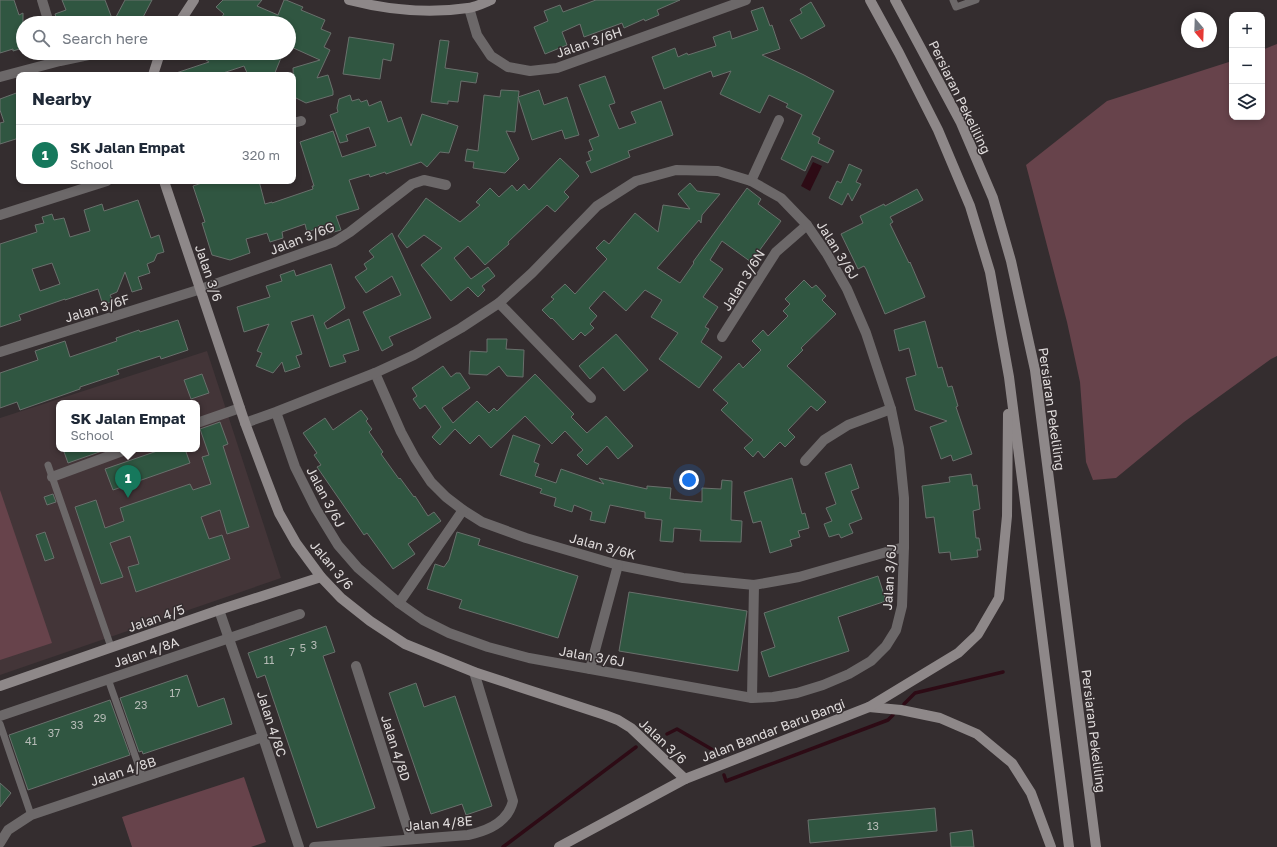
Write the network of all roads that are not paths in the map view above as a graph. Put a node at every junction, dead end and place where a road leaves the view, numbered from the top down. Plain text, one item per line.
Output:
1 (42, 0) edge
2 (194, 0) edge
3 (349, 0) edge
4 (491, 0) edge
5 (746, 0) edge
6 (870, 0) edge
7 (895, 0) edge
8 (953, 0) edge
9 (976, 0) edge
10 (470, 8) junction
11 (47, 16) edge
12 (184, 16) edge
13 (50, 60) edge
14 (158, 60) edge
15 (154, 72) edge
16 (0, 77) edge
17 (779, 120) dead end
18 (751, 181) junction
19 (98, 184) edge
20 (165, 184) edge
21 (446, 185) dead end
22 (0, 215) edge
23 (807, 225) junction
24 (201, 288) junction
25 (499, 303) junction
26 (722, 337) dead end
27 (0, 352) edge
28 (375, 373) junction
29 (1009, 377) junction
30 (591, 398) dead end
31 (240, 408) junction
32 (891, 409) junction
33 (276, 412) junction
34 (200, 423) edge
35 (245, 423) junction
36 (120, 452) edge
37 (805, 461) dead end
38 (48, 465) dead end
39 (52, 477) junction
40 (463, 510) junction
41 (904, 547) junction
42 (618, 565) junction
43 (321, 577) junction
44 (754, 585) junction
45 (399, 603) junction
46 (219, 610) junction
47 (300, 614) dead end
48 (229, 638) junction
49 (111, 647) junction
50 (356, 666) dead end
51 (590, 669) junction
52 (474, 672) junction
53 (108, 679) junction
54 (0, 686) edge
55 (752, 698) junction
56 (869, 706) junction
57 (0, 716) edge
58 (0, 724) edge
59 (263, 738) junction
60 (143, 778) junction
61 (685, 779) junction
62 (31, 815) junction
63 (411, 839) junction
64 (0, 843) edge
65 (299, 847) edge
66 (314, 847) edge
67 (559, 847) edge
68 (1051, 847) edge
69 (1069, 847) edge
70 (1096, 847) edge

1 - 11 street
2 - 12 street
3 - 10 street
4 - 10 street
5 - 10 street, Jalan 3/6H
6 - 29 street
7 - 70 street, Persiaran Pekeliling
8 - 9 lane
13 - 16 street
14 - 15 street
17 - 18 street
18 - 23 street, Jalan 3/6J
18 - 25 street, Jalan 3/6J
19 - 22 street
20 - 24 street, Jalan 3/6
21 - 24 street, Jalan 3/6G
23 - 26 street, Jalan 3/6N
23 - 32 street, Jalan 3/6J
24 - 27 street, Jalan 3/6F
24 - 31 street, Jalan 3/6
25 - 28 street, Jalan 3/6J
25 - 30 street
28 - 33 street, Jalan 3/6J
28 - 40 street, Jalan 3/6K
29 - 56 street, Jalan Bandar Baru Bangi
29 - 69 street
31 - 34 street
31 - 35 street, Jalan 3/6
32 - 37 street
32 - 41 street, Jalan 3/6J
33 - 35 street, Jalan 3/6J
33 - 45 street, Jalan 3/6J
35 - 43 street, Jalan 3/6
36 - 39 street
38 - 39 lane
39 - 49 lane
40 - 42 street, Jalan 3/6K
40 - 45 street
41 - 44 street, Jalan 3/6K
41 - 55 street, Jalan 3/6J
42 - 44 street, Jalan 3/6K
42 - 51 street
43 - 46 street, Jalan 4/5
43 - 52 street, Jalan 3/6
44 - 55 street
45 - 51 street, Jalan 3/6J
46 - 48 street, Jalan 4/8C
46 - 49 street, Jalan 4/5
47 - 48 street, Jalan 4/8A
48 - 53 street, Jalan 4/8A
48 - 59 street, Jalan 4/8C
49 - 54 street, Jalan 4/5
50 - 63 street, Jalan 4/8D
51 - 55 street, Jalan 3/6J
52 - 61 street, Jalan 3/6
52 - 63 street, Jalan 4/8E
53 - 57 street, Jalan 4/8A
53 - 60 lane
56 - 61 street, Jalan Bandar Baru Bangi
56 - 68 street
58 - 62 lane
59 - 60 street, Jalan 4/8B
59 - 65 street, Jalan 4/8C
60 - 62 street, Jalan 4/8B
61 - 67 street, Jalan Bandar Baru Bangi
62 - 64 street, Jalan 4/8B
63 - 66 street, Jalan 4/8E

